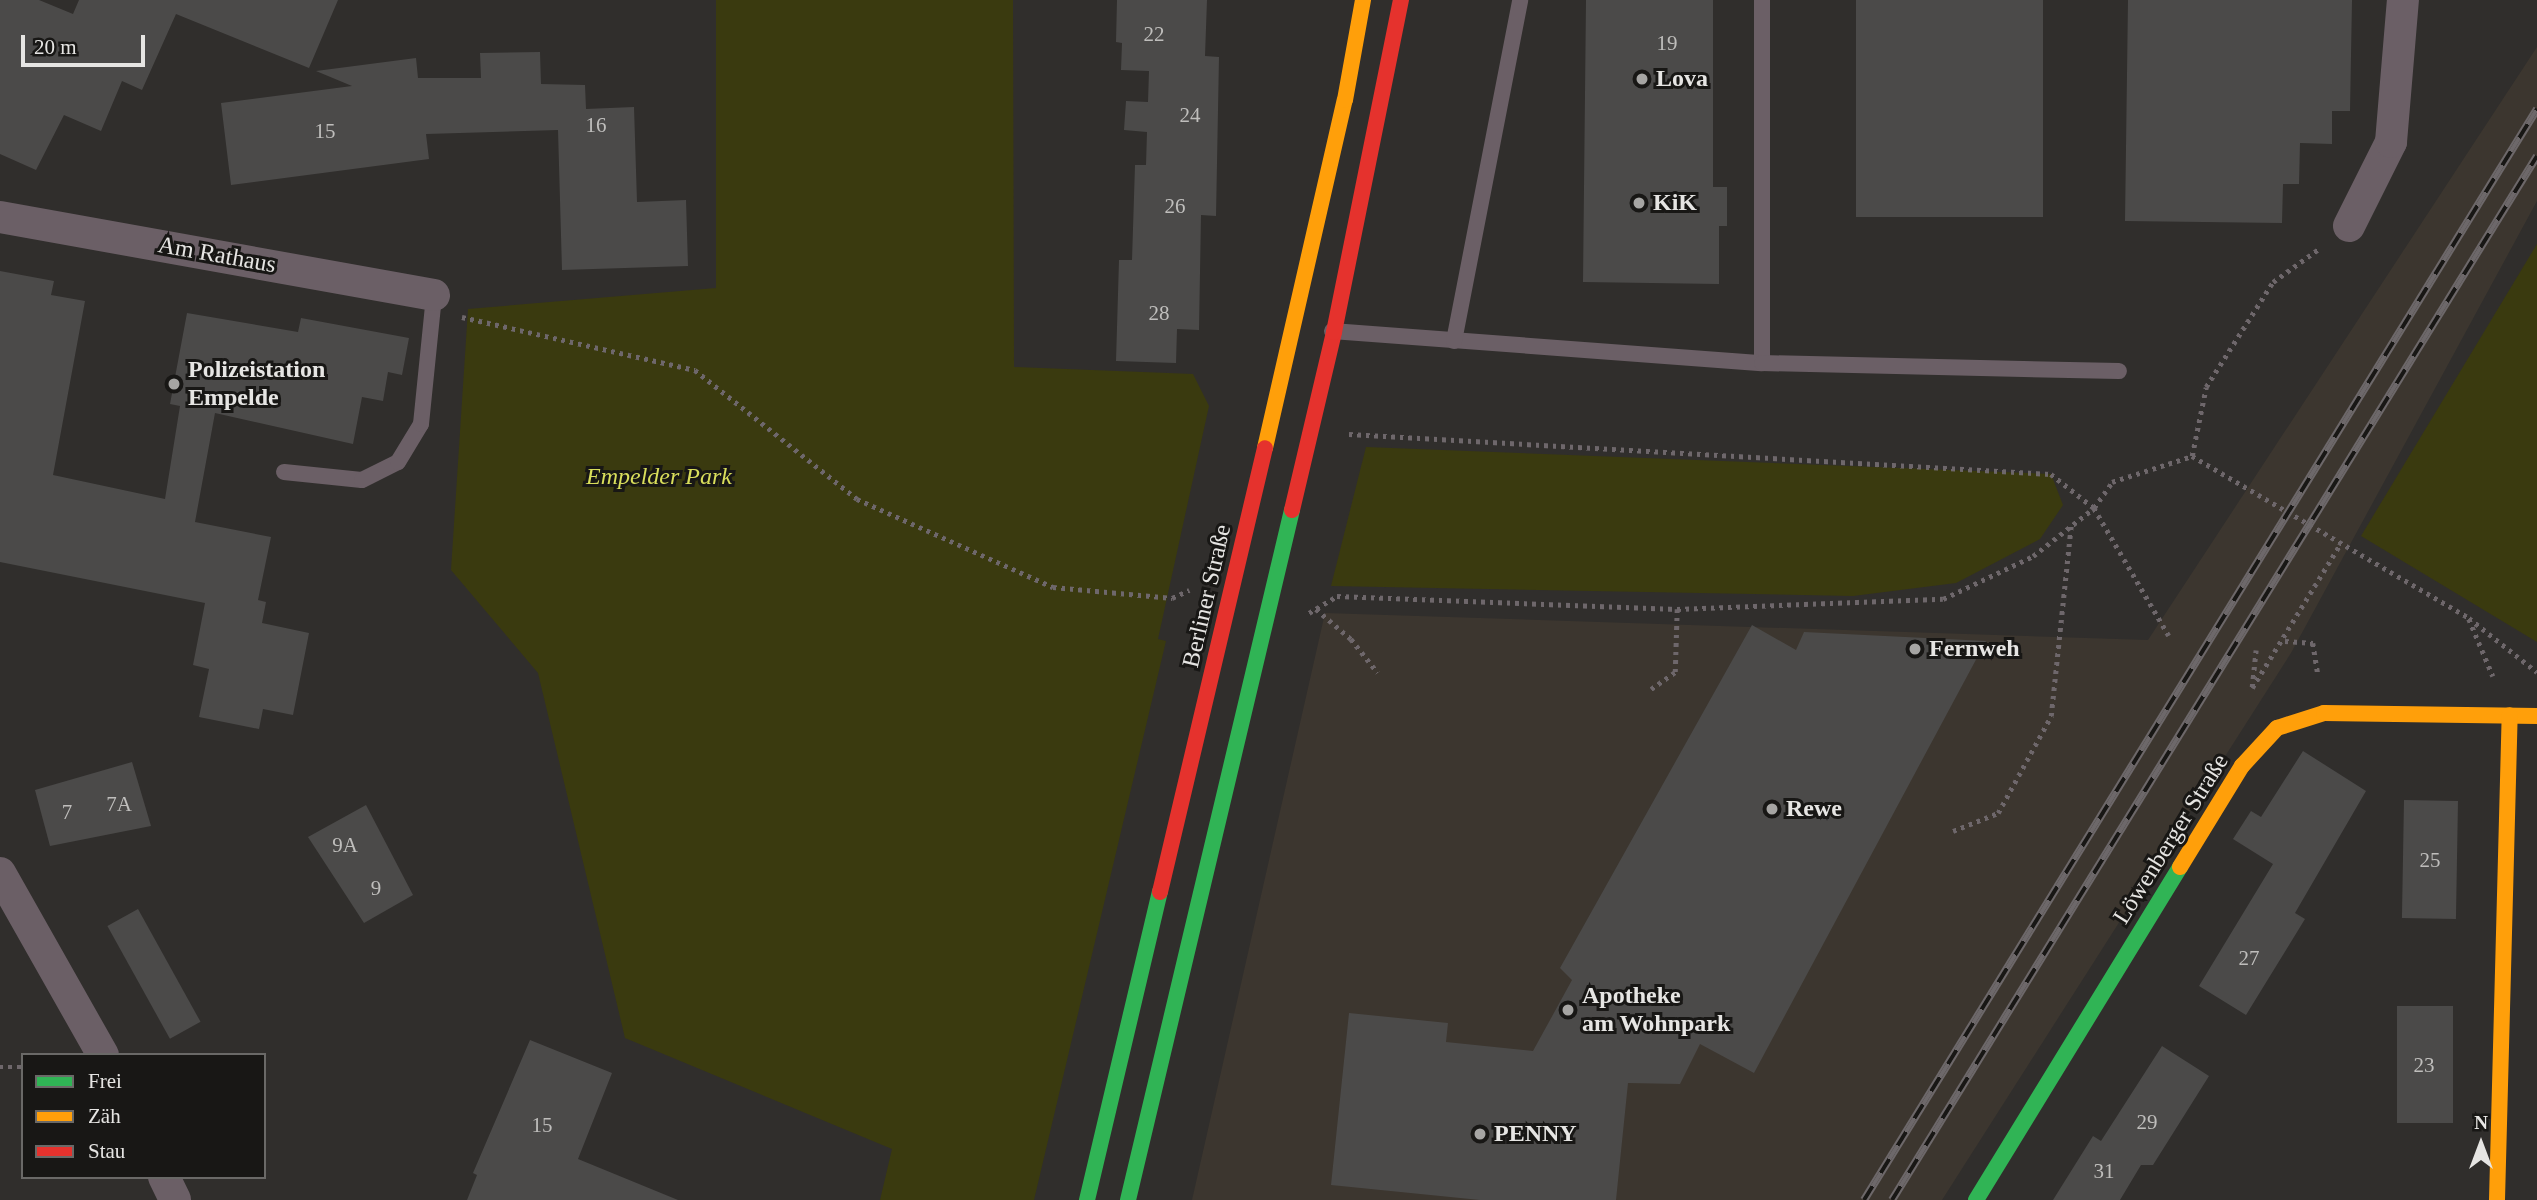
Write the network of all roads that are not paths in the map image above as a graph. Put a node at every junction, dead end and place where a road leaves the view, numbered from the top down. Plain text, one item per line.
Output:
1 (1363, 0) edge
2 (1401, 0) edge
3 (1520, 0) edge
4 (1762, 0) edge
5 (2403, 0) edge
6 (0, 216) edge
7 (2349, 226) road end
8 (434, 295) joint
9 (1314, 330) junction
10 (1454, 341) junction
11 (1762, 363) junction
12 (2119, 371) dead end
13 (284, 471) dead end
14 (2510, 715) junction
15 (2537, 716) edge
16 (0, 873) edge
17 (102, 1053) edge
18 (165, 1179) edge
19 (175, 1200) edge
20 (1087, 1200) edge
21 (1128, 1200) edge
22 (1976, 1200) edge
23 (2497, 1200) edge

1 - 9 street, Berliner Straße
2 - 9 street, Berliner Straße
3 - 10 lane
4 - 11 lane
5 - 7 street
6 - 8 street, Am Rathaus
8 - 13 lane
9 - 10 lane
9 - 20 street, Berliner Straße
9 - 21 street, Berliner Straße
10 - 11 lane
11 - 12 lane
14 - 15 street, Löwenberger Straße
14 - 22 street, Löwenberger Straße
14 - 23 street
16 - 17 street
18 - 19 street

